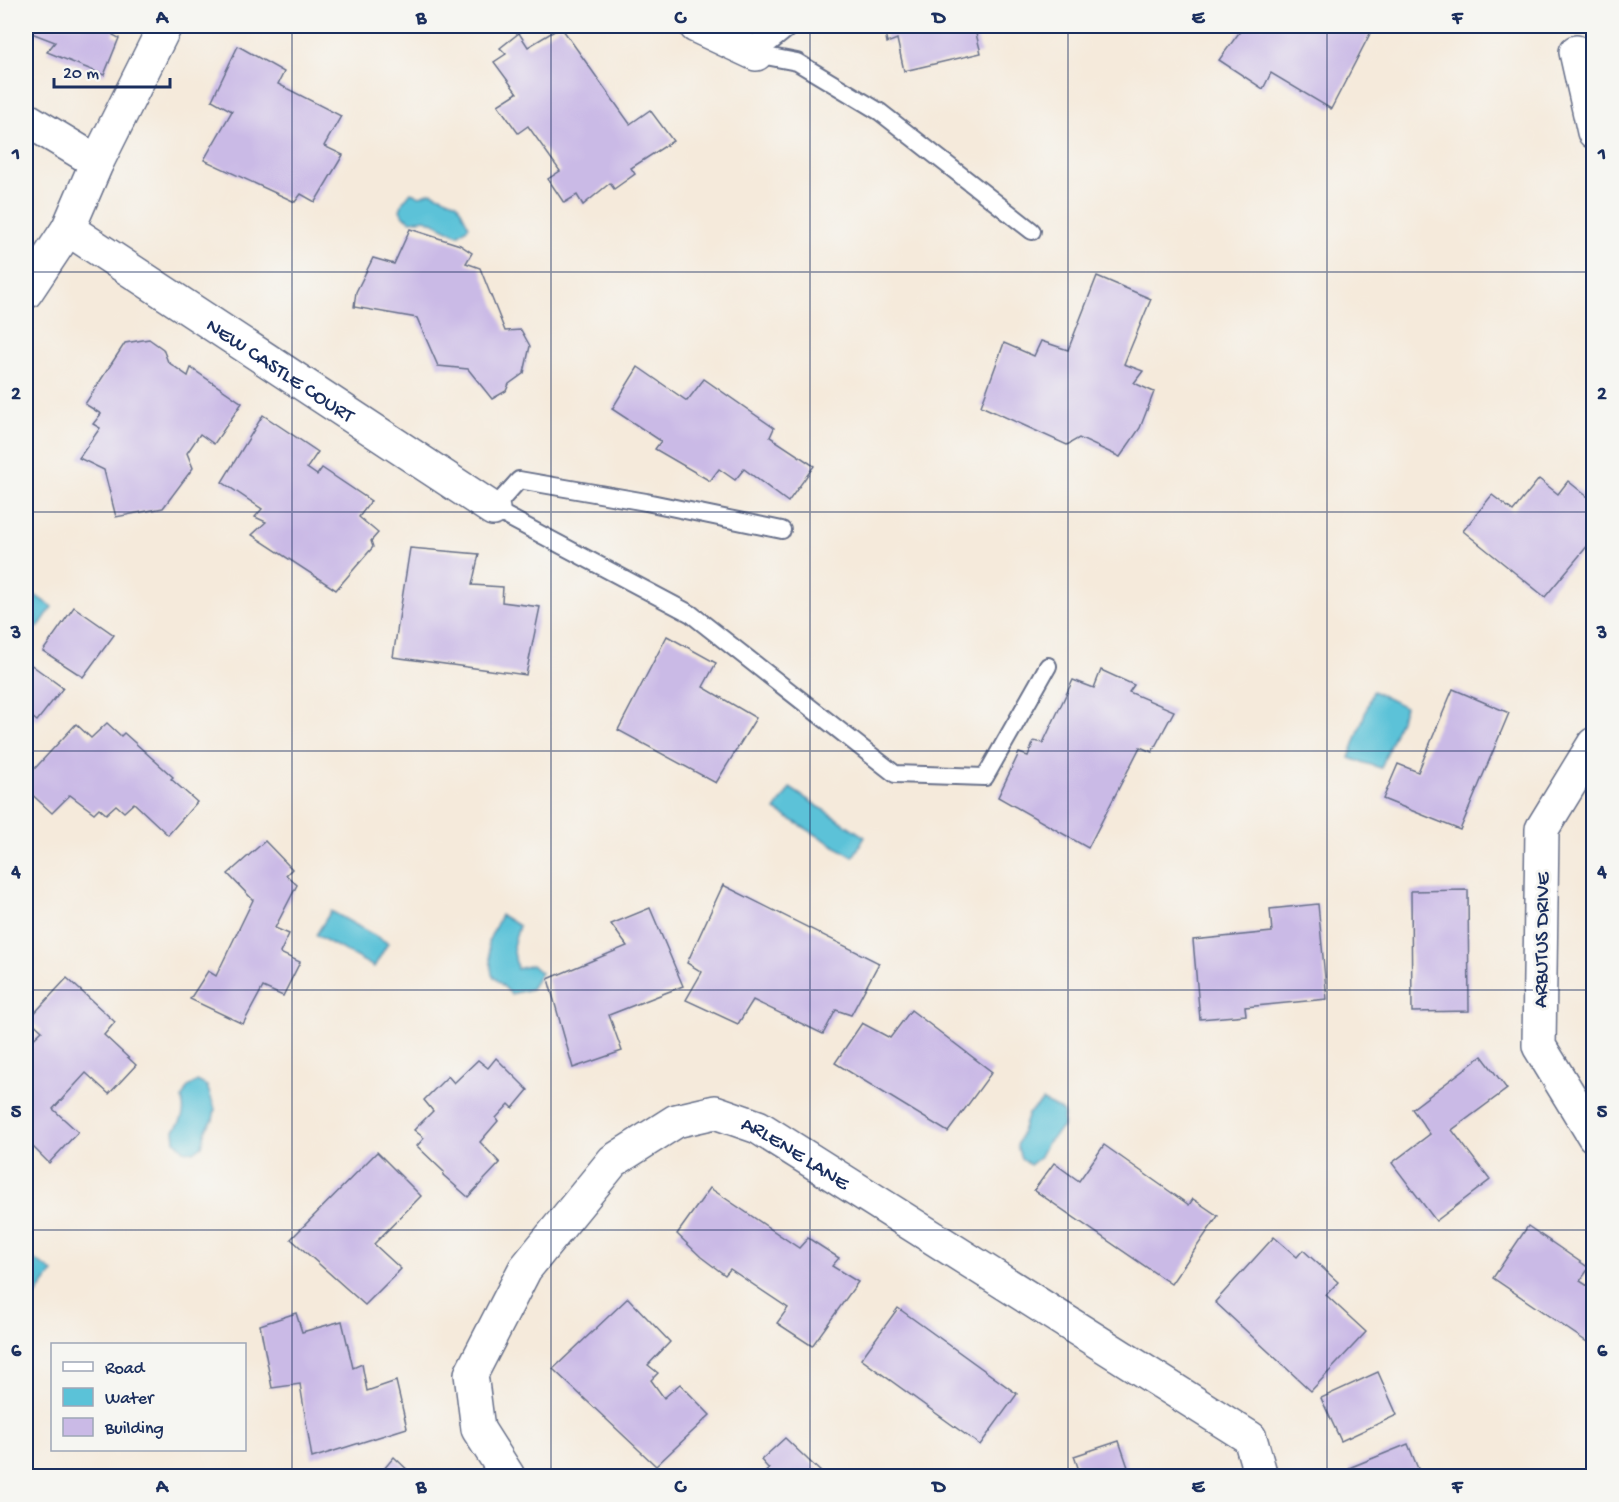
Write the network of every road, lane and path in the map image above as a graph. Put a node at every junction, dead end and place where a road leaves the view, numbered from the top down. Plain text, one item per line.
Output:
1 (165, 26) edge
2 (696, 26) edge
3 (791, 26) edge
4 (761, 40) edge
5 (1576, 52) dead end
6 (26, 119) edge
7 (1593, 132) edge
8 (97, 162) junction
9 (68, 229) junction
10 (1032, 231) dead end
11 (26, 292) edge
12 (493, 509) junction
13 (782, 530) dead end
14 (1048, 666) dead end
15 (1593, 744) edge
16 (1593, 1136) edge
17 (508, 1476) edge
18 (1261, 1476) edge

1 - 8 street
2 - 4 street
3 - 4 lane
4 - 10 lane
5 - 7 street
6 - 8 street
8 - 9 street
9 - 11 street
9 - 12 street, NEW CASTLE COURT
12 - 13 lane
12 - 14 lane
15 - 16 street, ARBUTUS DRIVE
17 - 18 street, ARLENE LANE

